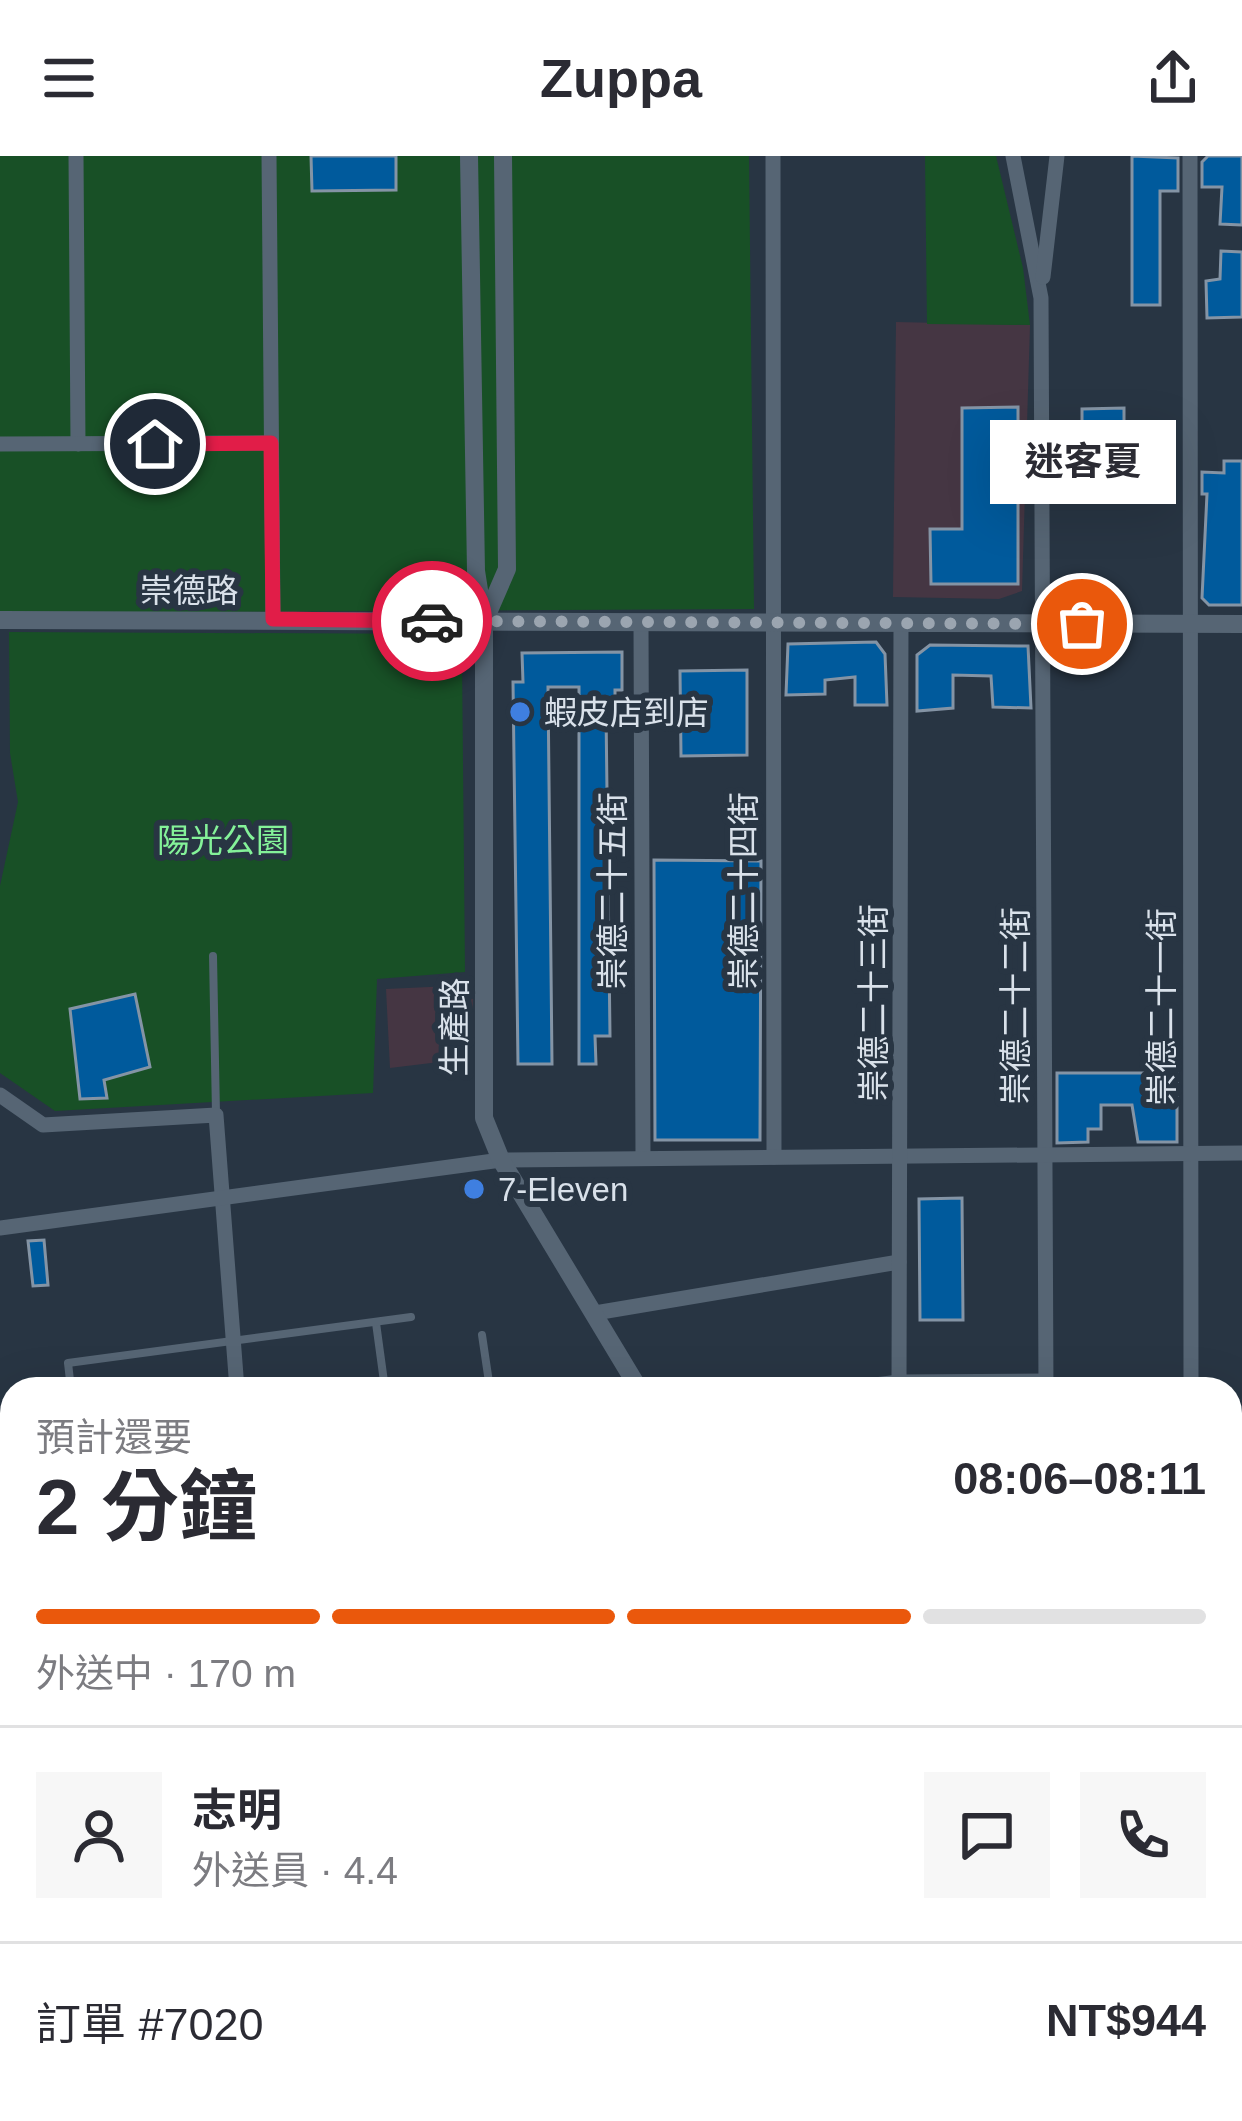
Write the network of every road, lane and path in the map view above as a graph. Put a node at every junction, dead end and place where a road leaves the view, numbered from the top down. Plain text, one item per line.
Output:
1 (76, 156) edge
2 (269, 156) edge
3 (469, 156) edge
4 (503, 156) edge
5 (773, 156) edge
6 (1012, 156) edge
7 (1057, 156) edge
8 (1190, 156) edge
9 (1041, 298) junction
10 (271, 443) junction
11 (0, 444) edge
12 (78, 444) junction
13 (273, 619) junction
14 (0, 620) edge
15 (484, 622) junction
16 (901, 624) junction
17 (1046, 624) junction
18 (1191, 624) junction
19 (1242, 624) edge
20 (641, 625) junction
21 (772, 625) junction
22 (213, 956) dead end
23 (0, 1095) edge
24 (215, 1115) junction
25 (1242, 1153) edge
26 (1191, 1154) junction
27 (1045, 1155) junction
28 (774, 1157) junction
29 (903, 1157) junction
30 (643, 1158) junction
31 (501, 1160) junction
32 (220, 1196) junction
33 (0, 1228) edge
34 (899, 1262) junction
35 (596, 1313) junction
36 (411, 1317) dead end
37 (376, 1322) junction
38 (482, 1335) dead end
39 (233, 1339) junction
40 (70, 1377) edge
41 (236, 1377) edge
42 (384, 1377) edge
43 (488, 1377) edge
44 (632, 1377) edge
45 (899, 1377) edge
46 (1046, 1377) edge
47 (1191, 1377) edge

1 - 12 street
2 - 10 street
3 - 15 street, 生產路
4 - 15 street, 生產路
5 - 21 street, 崇德二十四街
6 - 9 street
7 - 9 street
8 - 18 street, 崇德二十一街
9 - 17 street, 崇德二十二街
10 - 12 street
10 - 13 street
11 - 12 street
13 - 14 street, 崇德路
13 - 15 street, 崇德路
15 - 20 street, 崇德路
15 - 31 street, 生產路
16 - 17 street, 崇德路
16 - 21 street, 崇德路
16 - 29 street, 崇德二十三街
17 - 18 street, 崇德路
17 - 27 street, 崇德二十二街
18 - 19 street, 崇德路
18 - 26 street, 崇德二十一街
20 - 21 street, 崇德路
20 - 30 street, 崇德二十五街
21 - 28 street, 崇德二十四街
22 - 24 lane
23 - 24 street
24 - 32 street
25 - 26 street
26 - 27 street
26 - 47 street, 崇德二十一街
27 - 29 street
27 - 46 street, 崇德二十二街
28 - 29 street
28 - 30 street
29 - 34 street, 崇德二十三街
30 - 31 street
31 - 32 street
31 - 35 street, 生產路
32 - 33 street
32 - 39 street
34 - 35 street
34 - 45 street, 崇德二十三街
35 - 44 street, 生產路
36 - 37 lane
37 - 39 lane
37 - 42 lane
38 - 43 lane
39 - 40 lane
39 - 41 street

